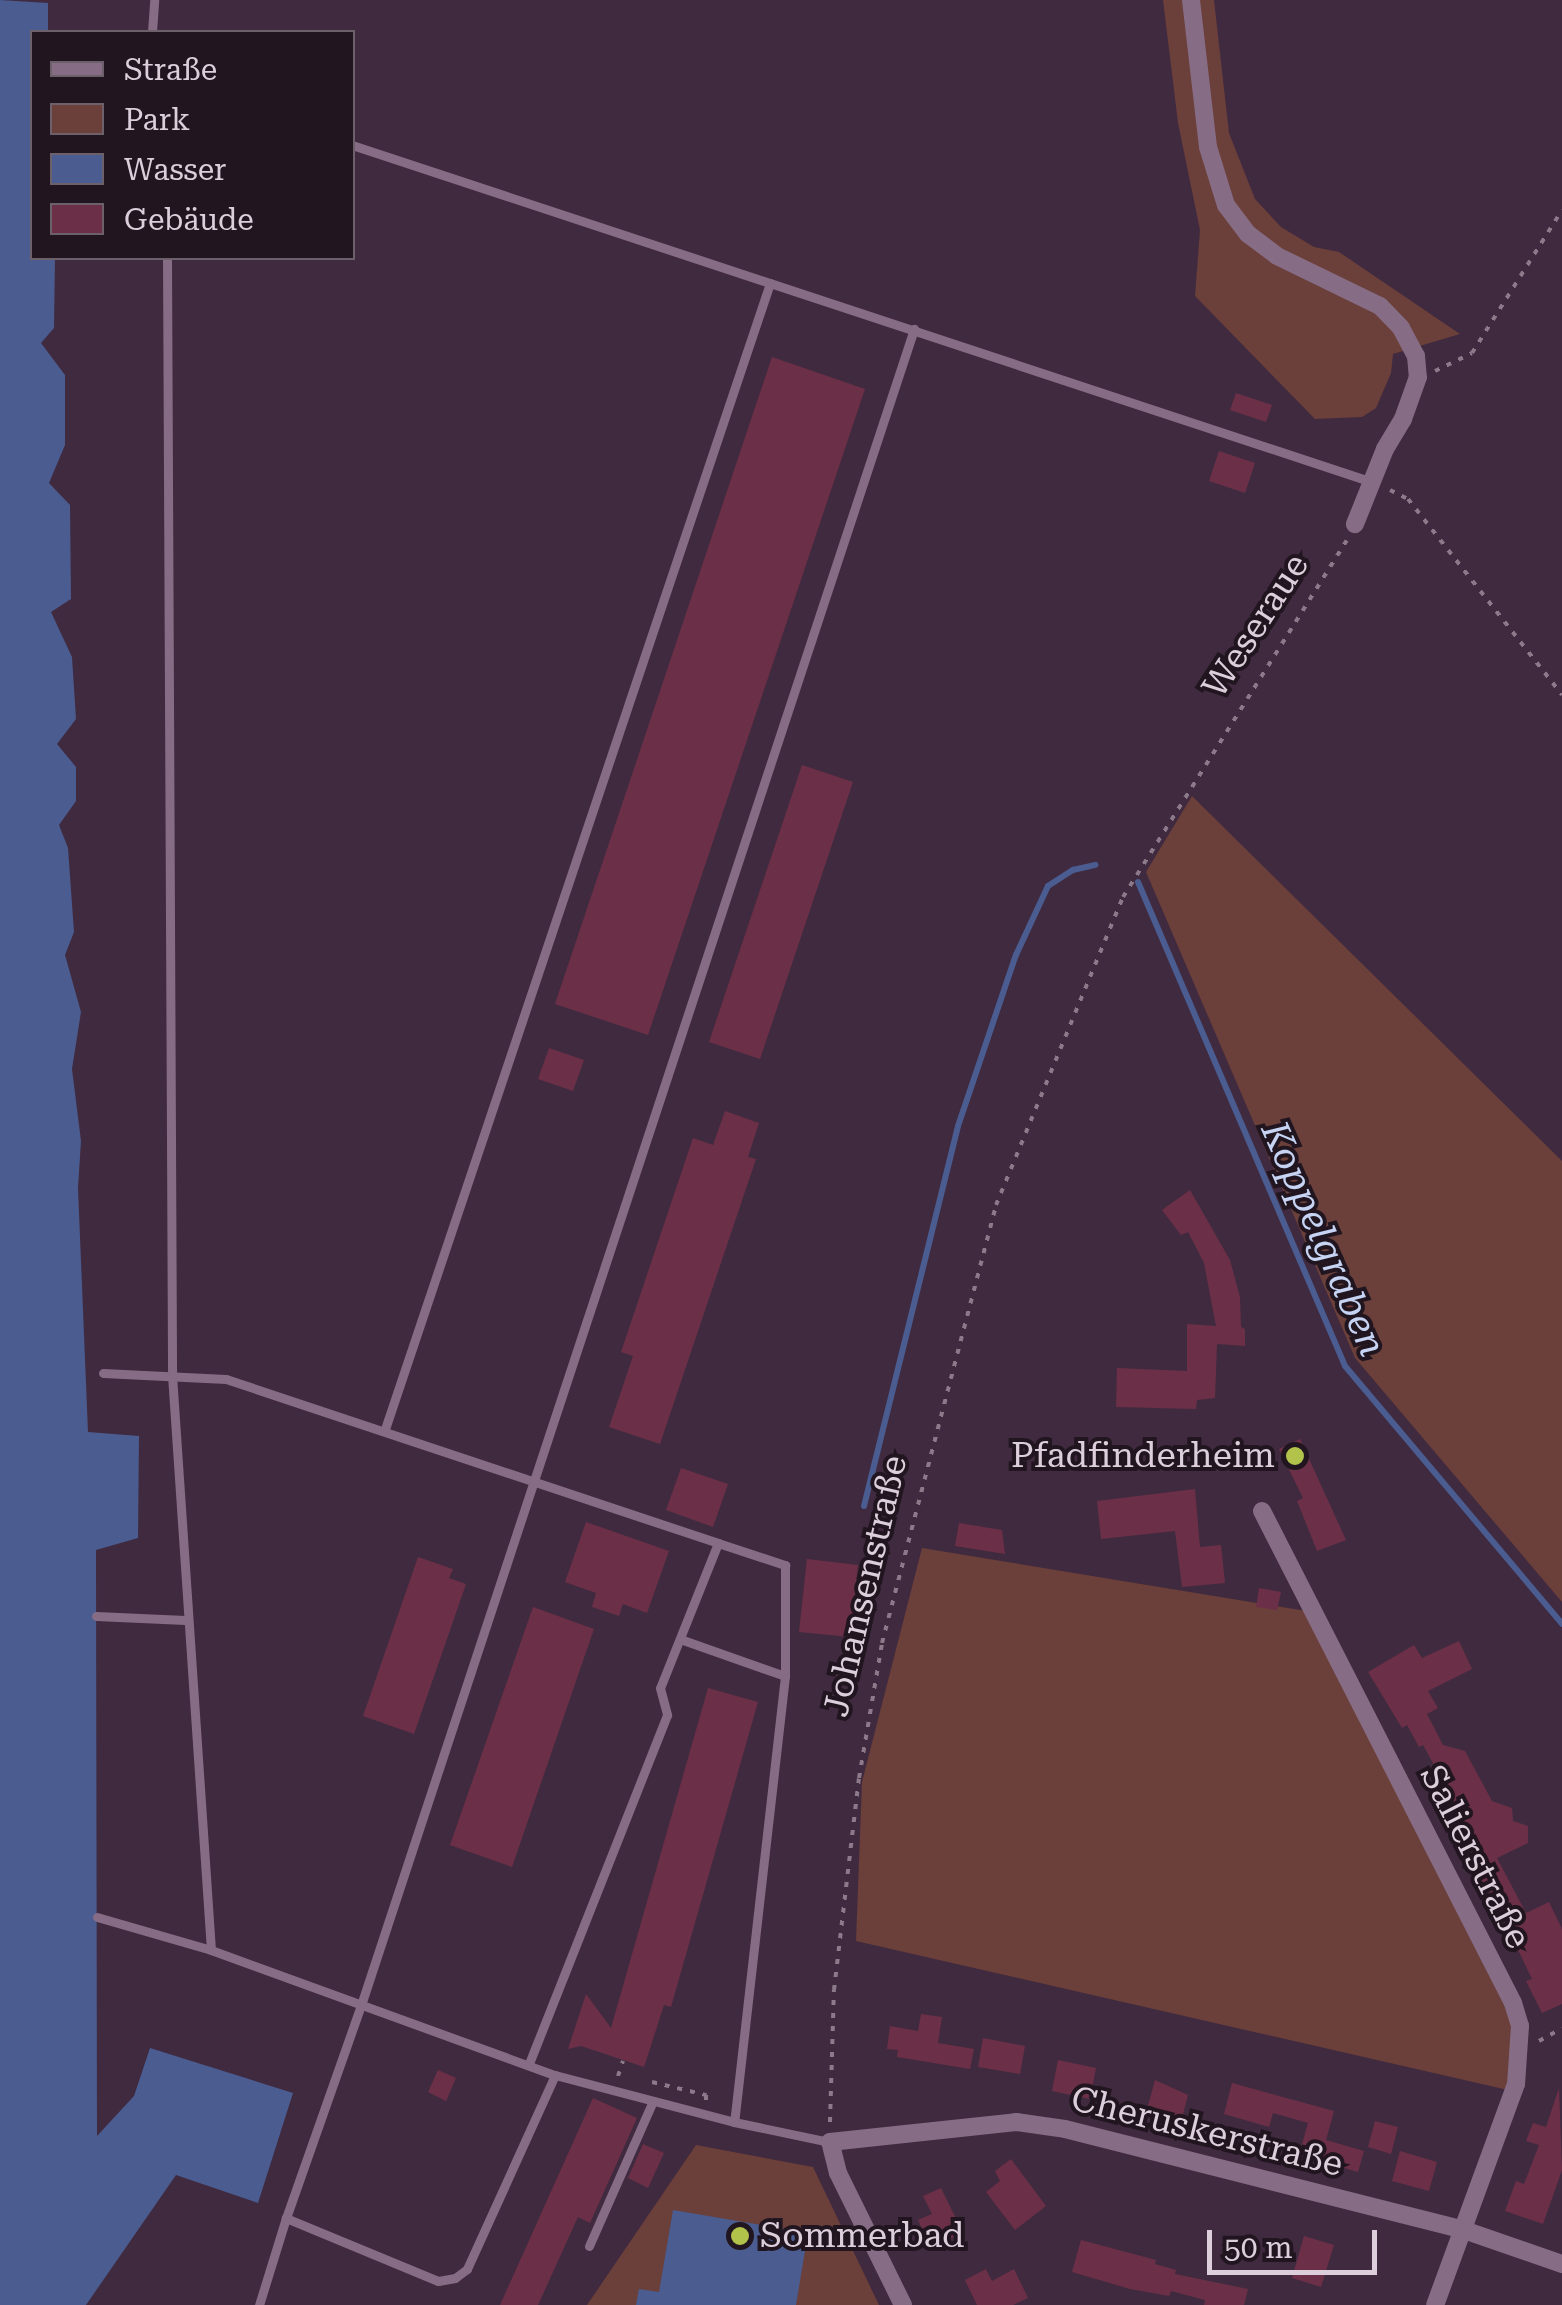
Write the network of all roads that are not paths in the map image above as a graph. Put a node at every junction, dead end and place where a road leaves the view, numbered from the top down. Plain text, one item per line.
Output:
1 (154, 0) edge
2 (1191, 0) edge
3 (152, 30) edge
4 (355, 146) edge
5 (166, 260) edge
6 (770, 283) junction
7 (914, 329) junction
8 (1372, 482) junction
9 (1355, 524) road end
10 (103, 1373) dead end
11 (172, 1375) junction
12 (385, 1429) junction
13 (534, 1481) junction
14 (1262, 1510) dead end
15 (718, 1543) junction
16 (96, 1616) dead end
17 (185, 1620) junction
18 (680, 1639) junction
19 (785, 1676) junction
20 (97, 1917) dead end
21 (212, 1950) junction
22 (362, 2002) junction
23 (529, 2064) junction
24 (556, 2075) junction
25 (654, 2101) junction
26 (734, 2122) junction
27 (830, 2142) junction
28 (286, 2218) junction
29 (1462, 2229) junction
30 (589, 2246) dead end
31 (1562, 2264) edge
32 (259, 2305) edge
33 (903, 2305) edge
34 (1435, 2305) edge

1 - 3 lane
2 - 8 street
4 - 6 lane
5 - 11 lane
6 - 7 lane
6 - 12 lane
7 - 8 lane
7 - 13 lane
8 - 9 street
10 - 11 lane
11 - 12 lane
11 - 17 lane
12 - 13 lane
13 - 15 lane
13 - 22 lane
14 - 29 street, Salierstraße
15 - 18 lane
15 - 19 lane
16 - 17 lane
17 - 21 lane
18 - 19 lane
18 - 23 lane
19 - 26 lane
20 - 21 lane
21 - 22 lane
22 - 23 lane
22 - 28 lane
23 - 24 lane
24 - 25 lane
24 - 28 lane
25 - 26 lane
25 - 30 lane
26 - 27 lane
27 - 29 street, Cheruskerstraße
27 - 33 street
28 - 32 lane
29 - 31 street, Cheruskerstraße
29 - 34 street, Salierstraße

